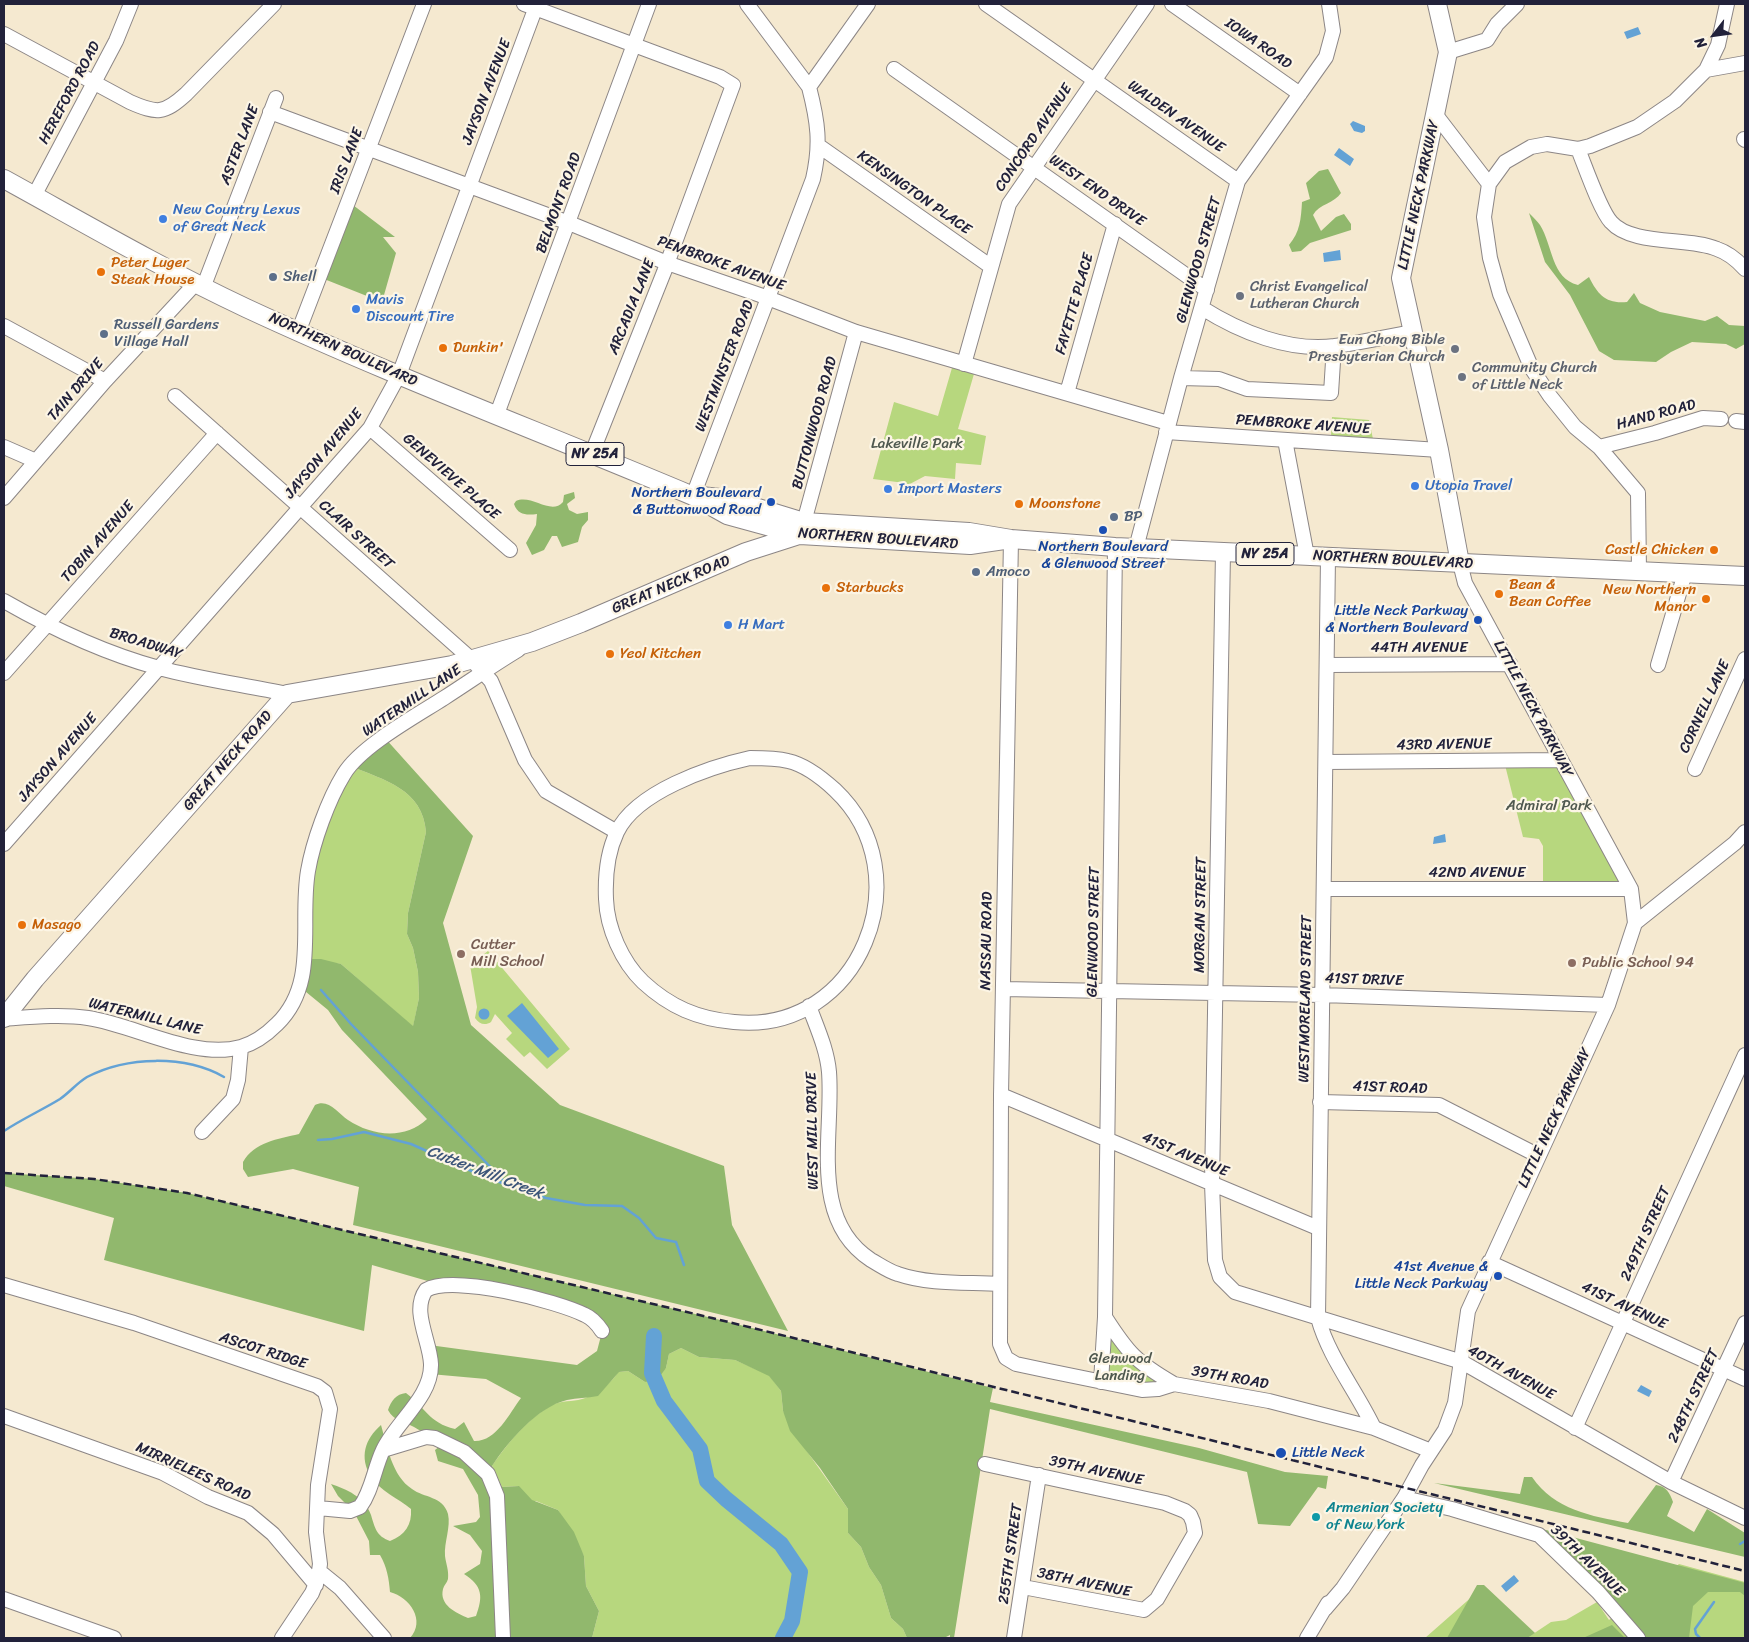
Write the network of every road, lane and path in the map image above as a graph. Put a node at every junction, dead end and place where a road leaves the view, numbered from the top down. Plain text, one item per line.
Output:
1 (131, 4) edge
2 (274, 4) edge
3 (424, 4) edge
4 (649, 4) edge
5 (747, 4) edge
6 (868, 4) edge
7 (986, 4) edge
8 (1147, 4) edge
9 (1172, 4) edge
10 (1329, 4) edge
11 (1437, 4) edge
12 (1517, 4) edge
13 (1726, 4) edge
14 (532, 5) edge
15 (4, 34) edge
16 (635, 46) junction
17 (1448, 52) junction
18 (1745, 63) edge
19 (894, 69) dead end
20 (1706, 70) junction
21 (1094, 79) junction
22 (94, 82) junction
23 (809, 87) junction
24 (1300, 94) junction
25 (276, 98) dead end
26 (270, 112) junction
27 (1436, 115) junction
28 (819, 146) junction
29 (369, 149) junction
30 (1578, 149) junction
31 (1033, 166) junction
32 (4, 179) edge
33 (1238, 181) junction
34 (1489, 184) junction
35 (469, 186) junction
36 (34, 196) junction
37 (569, 223) junction
38 (1115, 224) junction
39 (667, 263) junction
40 (990, 266) junction
41 (1745, 268) edge
42 (199, 286) junction
43 (1207, 290) junction
44 (768, 298) junction
45 (1202, 308) junction
46 (4, 326) edge
47 (299, 330) junction
48 (856, 332) junction
49 (1414, 332) junction
50 (1334, 346) junction
51 (964, 364) junction
52 (399, 375) junction
53 (1181, 378) junction
54 (105, 381) junction
55 (1067, 393) junction
56 (175, 396) dead end
57 (497, 414) junction
58 (1721, 419) dead end
59 (370, 428) junction
60 (1167, 428) junction
61 (217, 433) junction
62 (1285, 440) junction
63 (4, 447) edge
64 (1599, 447) junction
65 (1439, 450) junction
66 (592, 453) junction
67 (36, 461) junction
68 (693, 496) junction
69 (4, 498) edge
70 (300, 508) junction
71 (727, 515) junction
72 (802, 529) junction
73 (1011, 539) junction
74 (1115, 547) junction
75 (1136, 548) junction
76 (510, 550) dead end
77 (746, 552) junction
78 (1224, 552) junction
79 (1307, 556) junction
80 (1328, 557) junction
81 (1460, 563) junction
82 (1639, 571) junction
83 (1685, 573) junction
84 (1745, 576) edge
85 (4, 601) edge
86 (47, 625) junction
87 (1745, 659) edge
88 (1510, 664) junction
89 (477, 665) junction
90 (1328, 665) junction
91 (1658, 665) dead end
92 (159, 668) junction
93 (4, 673) edge
94 (287, 694) junction
95 (1561, 760) junction
96 (1326, 762) junction
97 (1695, 769) dead end
98 (617, 832) junction
99 (1745, 832) edge
100 (4, 844) edge
101 (1324, 889) junction
102 (1631, 889) junction
103 (1635, 923) junction
104 (1003, 989) junction
105 (1109, 991) junction
106 (1216, 993) junction
107 (1322, 995) junction
108 (1608, 1005) junction
109 (809, 1006) junction
110 (4, 1018) edge
111 (241, 1047) junction
112 (1744, 1061) edge
113 (1001, 1095) junction
114 (1320, 1102) junction
115 (202, 1132) dead end
116 (1107, 1139) junction
117 (1537, 1155) junction
118 (1212, 1184) junction
119 (1318, 1228) junction
120 (1489, 1262) junction
121 (1220, 1278) joint
122 (1000, 1284) junction
123 (4, 1285) edge
124 (1105, 1317) junction
125 (1318, 1318) junction
126 (1623, 1323) junction
127 (1745, 1323) edge
128 (602, 1331) dead end
129 (1000, 1344) joint
130 (1462, 1362) junction
131 (1724, 1369) junction
132 (1745, 1379) edge
133 (1101, 1382) junction
134 (1174, 1384) junction
135 (4, 1416) edge
136 (1374, 1428) junction
137 (1575, 1428) junction
138 (383, 1450) junction
139 (1431, 1451) junction
140 (985, 1464) dead end
141 (1422, 1464) junction
142 (1039, 1475) junction
143 (1671, 1482) junction
144 (1404, 1498) junction
145 (318, 1508) junction
146 (1745, 1518) edge
147 (319, 1571) junction
148 (316, 1585) junction
149 (1023, 1587) junction
150 (4, 1599) edge
151 (1325, 1609) junction
152 (1139, 1611) joint
153 (114, 1638) edge
154 (282, 1638) edge
155 (384, 1638) edge
156 (502, 1638) edge
157 (1014, 1638) edge
158 (1307, 1638) edge
159 (1638, 1638) edge

1 - 22 street, HEREFORD ROAD
2 - 22 street
3 - 29 street, IRIS LANE
4 - 16 street, BELMONT ROAD
5 - 23 street
6 - 23 street
7 - 21 street, WALDEN AVENUE
8 - 21 street, CONCORD AVENUE
9 - 24 street, IOWA ROAD
10 - 24 street, GLENWOOD STREET
11 - 17 main road, LITTLE NECK PARKWAY
12 - 17 street
13 - 20 street
14 - 16 street
14 - 35 street, JAYSON AVENUE
15 - 22 street
16 - 37 street, BELMONT ROAD
16 - 39 street, ARCADIA LANE
17 - 27 main road, LITTLE NECK PARKWAY
18 - 20 street
19 - 31 street, WEST END DRIVE
20 - 30 street
21 - 31 street, CONCORD AVENUE
21 - 33 street, WALDEN AVENUE
22 - 36 street, HEREFORD ROAD
23 - 28 street, WESTMINSTER ROAD
24 - 33 street, GLENWOOD STREET
25 - 26 street, ASTER LANE
26 - 29 street, PEMBROKE AVENUE
26 - 42 street, ASTER LANE
27 - 34 street
27 - 49 main road, LITTLE NECK PARKWAY
28 - 40 street, KENSINGTON PLACE
28 - 44 street, WESTMINSTER ROAD
29 - 35 street, PEMBROKE AVENUE
29 - 47 street, IRIS LANE
30 - 34 street
30 - 41 street
31 - 38 street, WEST END DRIVE
31 - 40 street, CONCORD AVENUE
32 - 36 main road, NORTHERN BOULEVARD / NY 25A
33 - 43 street, GLENWOOD STREET
34 - 64 street
35 - 37 street, PEMBROKE AVENUE
35 - 52 street, JAYSON AVENUE
36 - 42 main road, NORTHERN BOULEVARD / NY 25A
37 - 39 street, PEMBROKE AVENUE
37 - 57 street, BELMONT ROAD
38 - 43 street, WEST END DRIVE
38 - 55 street, FAYETTE PLACE
39 - 44 street, PEMBROKE AVENUE
39 - 66 street, ARCADIA LANE
40 - 51 street, CONCORD AVENUE
42 - 47 main road, NORTHERN BOULEVARD / NY 25A
42 - 54 street, TAIN DRIVE
43 - 45 street, GLENWOOD STREET
44 - 48 street, PEMBROKE AVENUE
44 - 68 street, WESTMINSTER ROAD
45 - 50 street
45 - 53 street, GLENWOOD STREET
46 - 54 street
47 - 52 main road, NORTHERN BOULEVARD / NY 25A
48 - 51 street, PEMBROKE AVENUE
48 - 72 street, BUTTONWOOD ROAD
49 - 50 street
49 - 65 main road, LITTLE NECK PARKWAY
50 - 53 street
51 - 55 street, PEMBROKE AVENUE
52 - 57 main road, NORTHERN BOULEVARD / NY 25A
52 - 59 street, JAYSON AVENUE
53 - 60 street, GLENWOOD STREET
54 - 67 street, TAIN DRIVE
55 - 60 street, PEMBROKE AVENUE
56 - 61 street, CLAIR STREET
57 - 66 main road, NORTHERN BOULEVARD / NY 25A
58 - 64 street, HAND ROAD
59 - 70 street, JAYSON AVENUE
59 - 76 street, GENEVIEVE PLACE
60 - 62 street, PEMBROKE AVENUE
60 - 75 street, GLENWOOD STREET
61 - 70 street, CLAIR STREET
61 - 86 street, TOBIN AVENUE
62 - 65 street, PEMBROKE AVENUE
62 - 79 street
63 - 67 street
64 - 82 street
65 - 81 main road, LITTLE NECK PARKWAY
66 - 68 main road, NORTHERN BOULEVARD / NY 25A
67 - 69 street, TAIN DRIVE
68 - 71 main road, NORTHERN BOULEVARD / NY 25A
68 - 72 main road, NORTHERN BOULEVARD / NY 25A
70 - 89 street, CLAIR STREET
70 - 92 street, JAYSON AVENUE
71 - 72 main road, NORTHERN BOULEVARD / NY 25A
71 - 77 main road
72 - 73 main road, NORTHERN BOULEVARD / NY 25A
72 - 77 main road, GREAT NECK ROAD
73 - 74 main road, NORTHERN BOULEVARD / NY 25A
73 - 104 street, NASSAU ROAD
74 - 75 main road, NORTHERN BOULEVARD / NY 25A
74 - 105 street, GLENWOOD STREET
75 - 78 main road, NORTHERN BOULEVARD / NY 25A
77 - 89 main road, GREAT NECK ROAD
78 - 79 main road, NORTHERN BOULEVARD / NY 25A
78 - 106 street, MORGAN STREET
79 - 80 main road, NORTHERN BOULEVARD / NY 25A
80 - 81 main road, NORTHERN BOULEVARD / NY 25A
80 - 90 street, WESTMORELAND STREET
81 - 82 main road, NORTHERN BOULEVARD / NY 25A
81 - 88 street, LITTLE NECK PARKWAY
82 - 83 main road, NORTHERN BOULEVARD / NY 25A
83 - 84 main road, NORTHERN BOULEVARD / NY 25A
83 - 91 street
85 - 86 street, BROADWAY
86 - 92 street, BROADWAY
86 - 93 street, TOBIN AVENUE
87 - 97 street, CORNELL LANE
88 - 90 street, 44TH AVENUE
88 - 95 street, LITTLE NECK PARKWAY
89 - 94 main road, GREAT NECK ROAD
89 - 98 street, CLAIR STREET
89 - 111 street, WATERMILL LANE
90 - 96 street, WESTMORELAND STREET
92 - 94 street, BROADWAY
92 - 100 street, JAYSON AVENUE
94 - 110 main road, GREAT NECK ROAD
95 - 96 street, 43RD AVENUE
95 - 102 street, LITTLE NECK PARKWAY
96 - 101 street, WESTMORELAND STREET
98 - 109 street
98 - 109 street
99 - 103 street
101 - 102 street, 42ND AVENUE
101 - 107 street, WESTMORELAND STREET
102 - 103 street, LITTLE NECK PARKWAY
103 - 108 street, LITTLE NECK PARKWAY
104 - 105 street, 41ST DRIVE
104 - 113 street, NASSAU ROAD
105 - 106 street, 41ST DRIVE
105 - 116 street, GLENWOOD STREET
106 - 107 street, 41ST DRIVE
106 - 118 street, MORGAN STREET
107 - 108 street, 41ST DRIVE
107 - 114 street, WESTMORELAND STREET
108 - 117 street, LITTLE NECK PARKWAY
109 - 122 street, WEST MILL DRIVE
110 - 111 street, WATERMILL LANE
111 - 115 street
112 - 126 street, 249TH STREET
113 - 116 street, 41ST AVENUE
113 - 122 street, NASSAU ROAD
114 - 117 street, 41ST ROAD
114 - 119 street, WESTMORELAND STREET
116 - 118 street, 41ST AVENUE
116 - 124 street, GLENWOOD STREET
117 - 120 street, LITTLE NECK PARKWAY
118 - 119 street, 41ST AVENUE
118 - 121 street, MORGAN STREET
119 - 125 street, WESTMORELAND STREET
120 - 126 street, 41ST AVENUE
120 - 130 street, LITTLE NECK PARKWAY
121 - 125 street, 40TH AVENUE
122 - 129 street, NASSAU ROAD
123 - 145 street, ASCOT RIDGE
124 - 133 street, GLENWOOD STREET
124 - 134 street
125 - 130 street, 40TH AVENUE
125 - 136 street, WESTMORELAND STREET
126 - 131 street, 41ST AVENUE
126 - 137 street, 249TH STREET
127 - 131 street, 248TH STREET
128 - 138 street
129 - 133 street, 39TH ROAD
130 - 137 street, 40TH AVENUE
130 - 139 street, LITTLE NECK PARKWAY
131 - 132 street, 41ST AVENUE
131 - 143 street, 248TH STREET
133 - 134 street, 39TH ROAD
134 - 136 street, 39TH ROAD
135 - 148 street, MIRRIELEES ROAD
136 - 139 street, 39TH ROAD
137 - 143 street, 40TH AVENUE
138 - 145 street
138 - 156 street
139 - 141 street, LITTLE NECK PARKWAY
140 - 142 street, 39TH AVENUE
141 - 144 street, LITTLE NECK PARKWAY
141 - 151 street, LITTLE NECK PARKWAY
142 - 149 street, 255TH STREET
142 - 152 street, 39TH AVENUE
143 - 146 street, 40TH AVENUE
144 - 151 street, LITTLE NECK PARKWAY
144 - 159 street, 39TH AVENUE
145 - 147 street, ASCOT RIDGE
147 - 148 street, ASCOT RIDGE
147 - 155 street
148 - 154 street
149 - 152 street, 38TH AVENUE
149 - 157 street, 255TH STREET
150 - 153 street
151 - 158 street, LITTLE NECK PARKWAY

